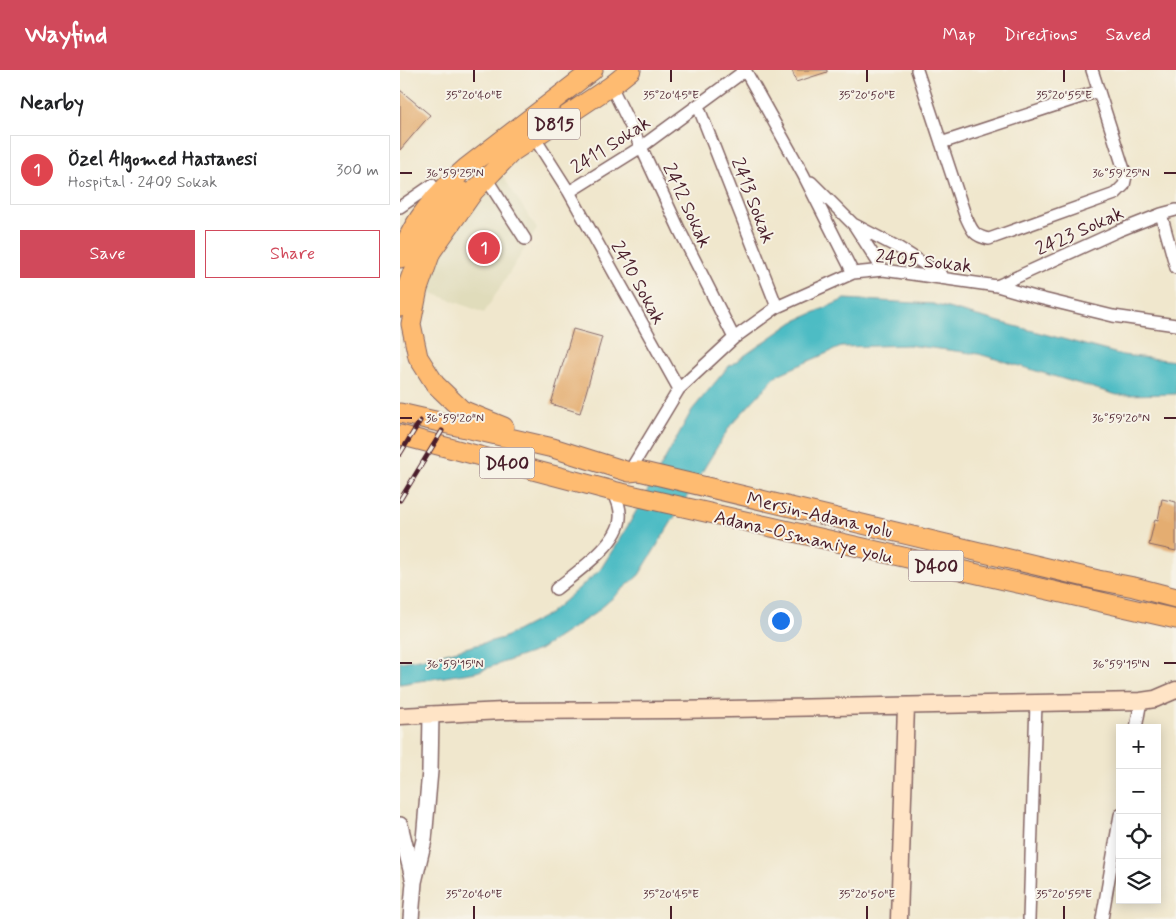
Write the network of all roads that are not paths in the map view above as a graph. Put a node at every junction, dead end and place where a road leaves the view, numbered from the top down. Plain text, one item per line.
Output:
1 (593, 70) edge
2 (631, 70) edge
3 (918, 70) edge
4 (1092, 70) edge
5 (744, 71) edge
6 (611, 86) junction
7 (1099, 91) junction
8 (698, 106) junction
9 (530, 130) junction
10 (941, 143) junction
11 (641, 147) junction
12 (476, 174) junction
13 (803, 174) junction
14 (432, 185) junction
15 (569, 192) junction
16 (400, 207) edge
17 (1176, 210) edge
18 (1161, 214) junction
19 (853, 224) junction
20 (400, 231) edge
21 (525, 239) dead end
22 (400, 258) edge
23 (1176, 268) edge
24 (883, 270) junction
25 (852, 273) junction
26 (945, 278) junction
27 (997, 286) junction
28 (400, 307) edge
29 (777, 308) junction
30 (1176, 325) edge
31 (734, 338) junction
32 (680, 389) junction
33 (400, 413) edge
34 (404, 437) edge
35 (554, 448) junction
36 (634, 472) junction
37 (613, 491) junction
38 (556, 589) dead end
39 (1176, 598) edge
40 (1170, 618) edge
41 (1176, 631) edge
42 (1173, 695) edge
43 (1141, 701) junction
44 (1036, 703) junction
45 (906, 706) junction
46 (431, 714) junction
47 (400, 716) edge
48 (1137, 724) edge
49 (400, 825) edge
50 (1116, 838) edge
51 (414, 882) junction
52 (411, 919) edge
53 (899, 919) edge
54 (1029, 919) edge
55 (1102, 919) edge

1 - 9 highway, D815
2 - 6 highway, D815
3 - 10 street
4 - 7 street
5 - 8 street, 2411 Sokak
5 - 13 street
6 - 9 highway, D815
6 - 11 street, 2412 Sokak
7 - 10 street
7 - 10 street
8 - 11 street, 2411 Sokak
8 - 29 street, 2413 Sokak
9 - 12 highway
9 - 12 highway, D815
9 - 14 highway
9 - 15 street, 2410 Sokak
11 - 15 street, 2411 Sokak
11 - 31 street, 2412 Sokak
12 - 21 street
12 - 22 highway
12 - 28 highway
12 - 35 highway
13 - 19 street
13 - 25 street
14 - 16 street
14 - 20 highway
15 - 32 street, 2410 Sokak
17 - 18 street, 2423 Sokak
18 - 23 street
18 - 27 street, 2423 Sokak
19 - 24 street
19 - 26 street
24 - 25 street, 2405 Sokak
24 - 26 street, 2405 Sokak
25 - 29 street, 2405 Sokak
26 - 27 street, 2405 Sokak
27 - 30 street, 2405 Sokak
29 - 31 street, 2405 Sokak
31 - 32 street, 2405 Sokak
32 - 36 street, 2405 Sokak
33 - 35 highway, D400
34 - 37 highway, D400
35 - 36 highway, D400
36 - 39 highway, Mersin-Adana yolu / D400
37 - 38 street
37 - 40 highway, Adana-Osmaniye yolu / D400
40 - 41 main road
42 - 43 main road
43 - 44 main road
43 - 48 street
44 - 45 main road
44 - 54 street
45 - 46 main road
45 - 53 main road
46 - 47 main road
46 - 51 street
49 - 51 street
50 - 55 street
51 - 52 street

